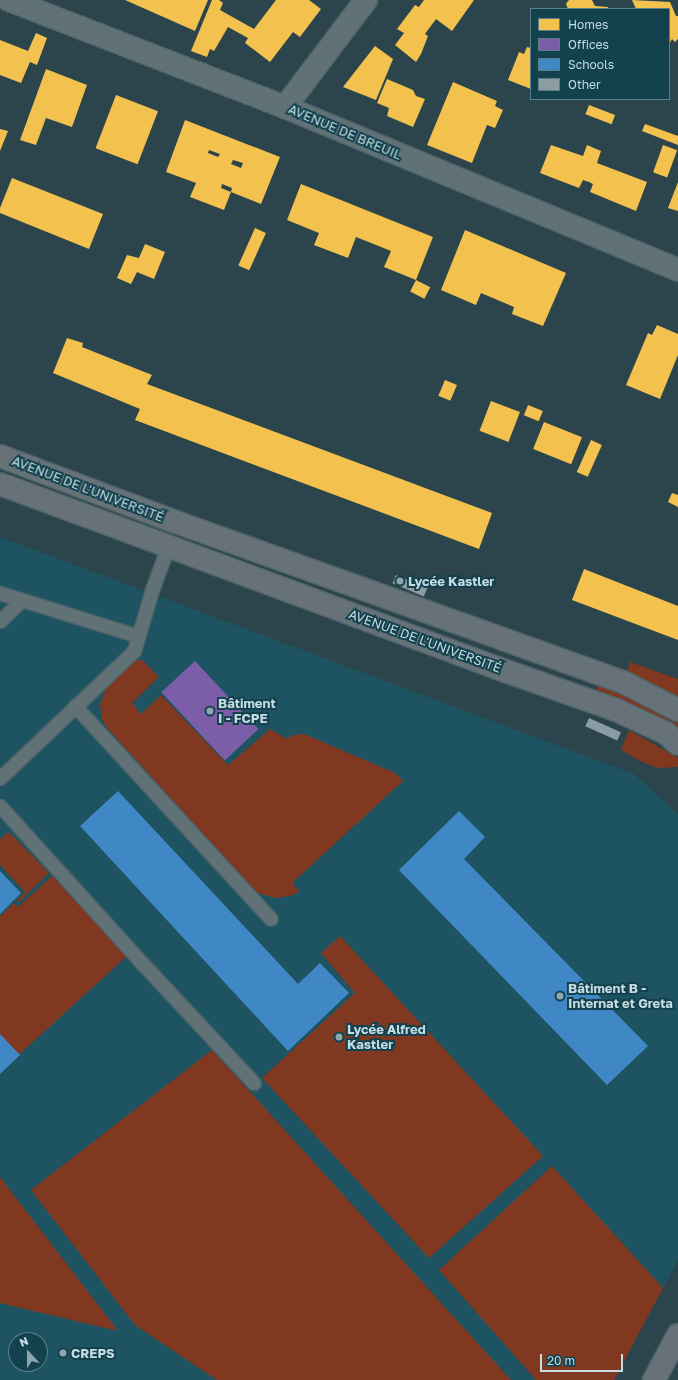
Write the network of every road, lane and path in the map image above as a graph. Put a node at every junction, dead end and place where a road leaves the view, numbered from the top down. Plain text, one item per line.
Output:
1 (9, 0) edge
2 (366, 0) edge
3 (285, 107) junction
4 (678, 270) edge
5 (0, 456) edge
6 (0, 484) edge
7 (176, 522) junction
8 (168, 546) junction
9 (0, 593) edge
10 (22, 600) junction
11 (0, 621) edge
12 (138, 636) junction
13 (75, 706) junction
14 (678, 710) edge
15 (678, 744) edge
16 (0, 778) edge
17 (0, 806) edge
18 (271, 919) dead end
19 (254, 1083) dead end
20 (678, 1335) edge
21 (654, 1380) edge

1 - 3 street, AVENUE DE BREUIL
2 - 3 street
3 - 4 street, AVENUE DE BREUIL
5 - 7 street, AVENUE DE L'UNIVERSITÉ
6 - 8 street, AVENUE DE L'UNIVERSITÉ
7 - 8 street, AVENUE DE L'UNIVERSITÉ
7 - 14 street, AVENUE DE L'UNIVERSITÉ
8 - 12 lane
8 - 15 street, AVENUE DE L'UNIVERSITÉ
9 - 10 lane
10 - 11 lane
10 - 12 lane
12 - 13 lane
13 - 16 lane
13 - 18 lane
17 - 19 lane
20 - 21 street

